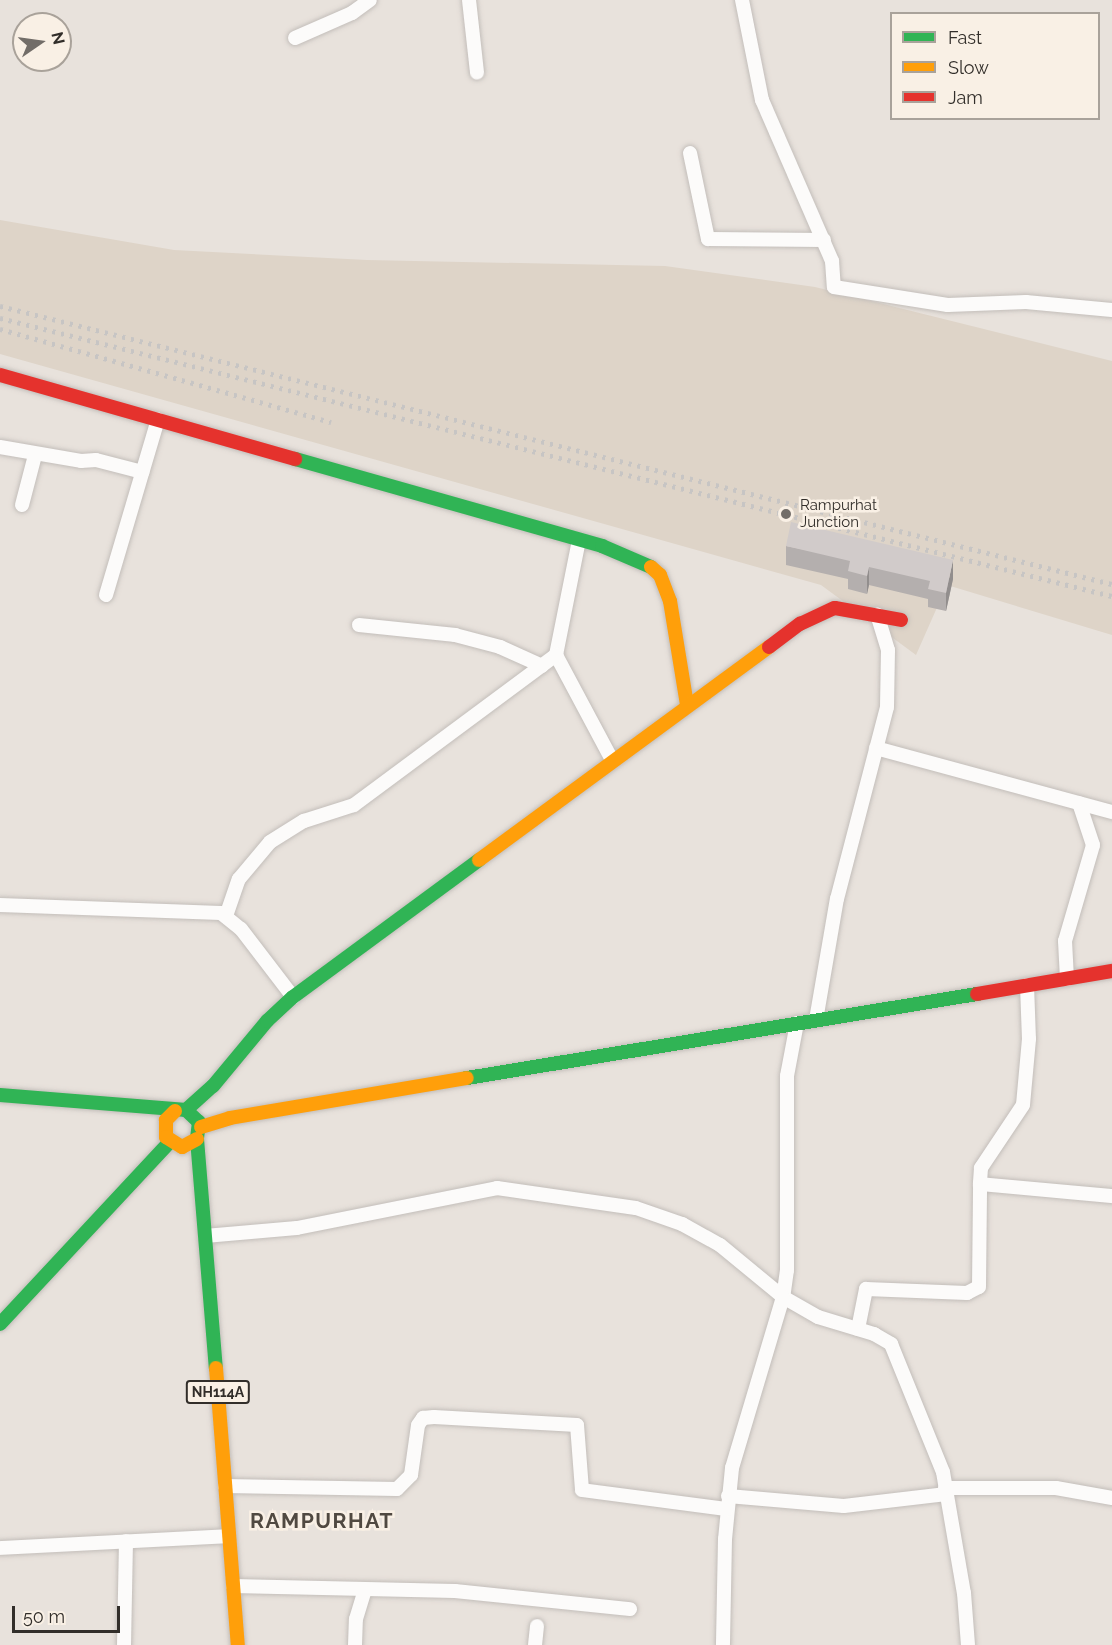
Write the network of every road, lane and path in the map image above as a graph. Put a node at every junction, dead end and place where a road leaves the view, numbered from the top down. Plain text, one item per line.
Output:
1 (370, 0) edge
2 (470, 0) edge
3 (742, 0) edge
4 (295, 38) dead end
5 (477, 73) dead end
6 (690, 153) dead end
7 (824, 240) junction
8 (1112, 310) edge
9 (0, 375) edge
10 (158, 420) junction
11 (0, 447) edge
12 (35, 455) junction
13 (142, 472) junction
14 (22, 505) dead end
15 (579, 540) junction
16 (106, 595) dead end
17 (877, 615) junction
18 (901, 620) dead end
19 (359, 625) dead end
20 (556, 655) junction
21 (542, 666) junction
22 (687, 705) junction
23 (876, 748) junction
24 (612, 760) junction
25 (1079, 803) junction
26 (1112, 812) edge
27 (0, 905) edge
28 (226, 916) junction
29 (1112, 971) edge
30 (1067, 979) junction
31 (1027, 985) junction
32 (292, 997) junction
33 (816, 1020) junction
34 (797, 1023) junction
35 (0, 1095) edge
36 (181, 1111) junction
37 (199, 1133) junction
38 (170, 1142) junction
39 (980, 1184) junction
40 (1112, 1196) edge
41 (206, 1236) junction
42 (783, 1297) junction
43 (0, 1324) edge
44 (858, 1329) junction
45 (225, 1486) junction
46 (946, 1491) junction
47 (1112, 1498) edge
48 (728, 1503) junction
49 (229, 1536) junction
50 (126, 1541) junction
51 (0, 1548) edge
52 (233, 1586) junction
53 (364, 1592) junction
54 (630, 1609) dead end
55 (537, 1626) dead end
56 (124, 1645) edge
57 (238, 1645) edge
58 (356, 1645) edge
59 (535, 1645) edge
60 (723, 1645) edge
61 (968, 1645) edge

1 - 4 street
2 - 5 street
3 - 7 street
6 - 7 street
7 - 8 street
9 - 10 main road
10 - 13 street
10 - 15 main road
11 - 12 street
12 - 13 street
12 - 14 street
13 - 16 street
15 - 20 street
15 - 22 main road
17 - 18 main road
17 - 22 main road
17 - 23 street
19 - 21 street
20 - 21 street
20 - 24 street
21 - 28 street
22 - 24 main road
23 - 25 street
23 - 33 street
24 - 32 main road
25 - 26 street
25 - 30 street
27 - 28 street
28 - 32 street
29 - 30 main road
30 - 31 main road
31 - 33 main road
31 - 39 street
32 - 36 main road
33 - 34 main road
34 - 37 main road
34 - 42 street
35 - 36 main road
36 - 37 main road
36 - 38 main road
37 - 38 main road
37 - 41 main road, NH114A
38 - 43 main road
39 - 40 street
39 - 44 street
41 - 42 street
41 - 45 main road, NH114A
42 - 44 street
42 - 48 street
44 - 46 street
45 - 48 street
45 - 49 main road, NH114A
46 - 47 street
46 - 48 street
46 - 61 street
48 - 60 street
49 - 50 street
49 - 52 main road, NH114A
50 - 51 street
50 - 56 street
52 - 53 street
52 - 57 main road, NH114A
53 - 54 street
53 - 58 street
55 - 59 street

